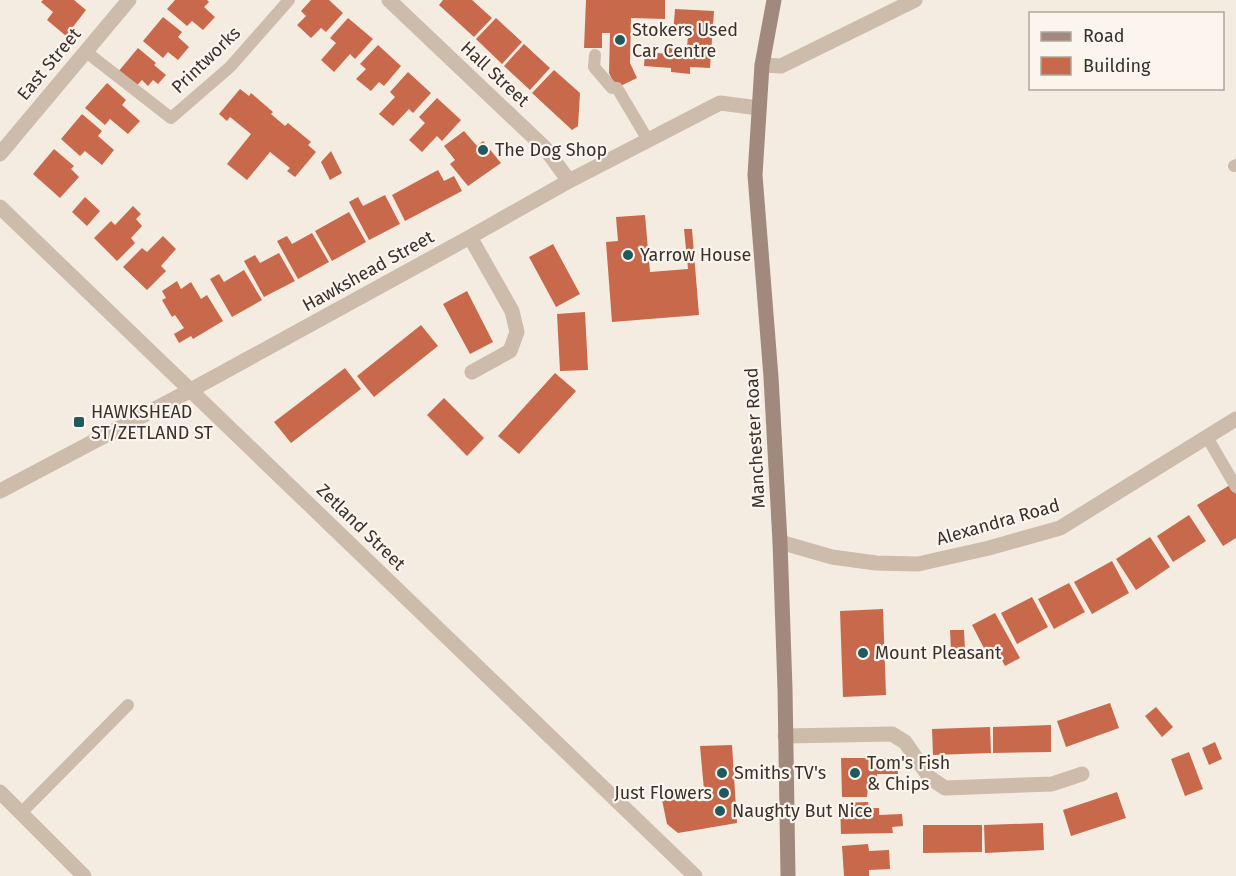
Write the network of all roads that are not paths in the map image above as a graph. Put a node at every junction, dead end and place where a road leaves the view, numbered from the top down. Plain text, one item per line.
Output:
1 (129, 0) edge
2 (289, 0) edge
3 (389, 0) edge
4 (774, 0) edge
5 (915, 0) edge
6 (85, 51) junction
7 (595, 55) dead end
8 (762, 65) junction
9 (759, 108) junction
10 (648, 141) junction
11 (0, 154) edge
12 (569, 181) junction
13 (0, 207) edge
14 (470, 237) junction
15 (472, 372) dead end
16 (191, 390) junction
17 (1236, 419) edge
18 (1207, 437) junction
19 (1236, 488) edge
20 (0, 491) edge
21 (780, 542) junction
22 (128, 705) dead end
23 (785, 736) junction
24 (1082, 774) dead end
25 (0, 792) edge
26 (21, 813) junction
27 (84, 876) edge
28 (695, 876) edge
29 (788, 876) edge

1 - 6 street, East Street
2 - 6 lane, Printworks
3 - 12 street, Hall Street
4 - 8 main road, Manchester Road
5 - 8 street
6 - 11 street, East Street
7 - 10 lane
8 - 9 main road, Manchester Road
9 - 10 street, Hawkshead Street
9 - 21 main road, Manchester Road
10 - 12 street, Hawkshead Street
12 - 14 street, Hawkshead Street
13 - 16 street, Zetland Street
14 - 15 street
14 - 16 street, Hawkshead Street
16 - 20 street, Hawkshead Street
16 - 28 street, Zetland Street
17 - 18 street, Alexandra Road
18 - 19 lane
18 - 21 street, Alexandra Road
21 - 23 main road, Manchester Road
22 - 26 lane
23 - 24 street
23 - 29 main road, Manchester Road
25 - 26 street
26 - 27 street

